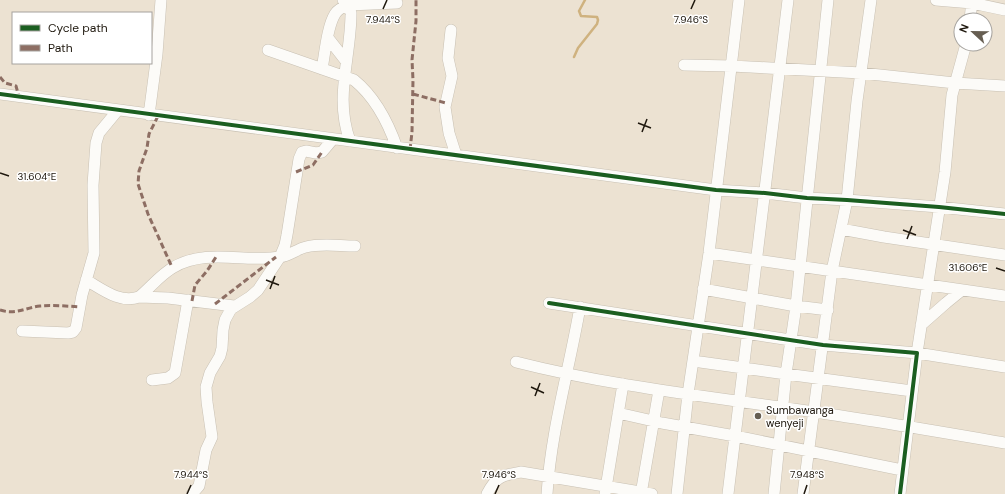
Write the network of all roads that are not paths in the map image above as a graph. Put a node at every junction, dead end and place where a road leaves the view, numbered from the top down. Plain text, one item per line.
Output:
1 (161, 0) edge
2 (739, 0) edge
3 (788, 0) edge
4 (828, 0) edge
5 (871, 0) edge
6 (936, 0) edge
7 (972, 2) edge
8 (346, 3) edge
9 (397, 3) dead end
10 (1005, 10) edge
11 (971, 12) edge
12 (451, 30) dead end
13 (328, 38) junction
14 (268, 50) dead end
15 (964, 52) edge
16 (346, 61) junction
17 (684, 65) dead end
18 (732, 66) junction
19 (322, 69) junction
20 (780, 69) junction
21 (819, 70) junction
22 (860, 73) junction
23 (344, 76) junction
24 (954, 83) junction
25 (1005, 86) edge
26 (0, 94) edge
27 (118, 110) junction
28 (149, 115) junction
29 (333, 139) junction
30 (350, 141) junction
31 (397, 148) junction
32 (456, 155) junction
33 (716, 190) junction
34 (765, 193) junction
35 (807, 198) junction
36 (847, 200) junction
37 (939, 207) junction
38 (1005, 214) edge
39 (841, 229) junction
40 (933, 245) junction
41 (355, 246) dead end
42 (709, 254) junction
43 (1005, 255) edge
44 (280, 257) junction
45 (757, 261) junction
46 (800, 266) junction
47 (832, 271) junction
48 (86, 280) junction
49 (927, 286) junction
50 (703, 289) junction
51 (962, 290) junction
52 (1005, 296) edge
53 (139, 297) junction
54 (752, 297) junction
55 (188, 300) junction
56 (549, 303) dead end
57 (234, 306) junction
58 (796, 306) junction
59 (580, 307) junction
60 (828, 310) junction
61 (921, 325) junction
62 (698, 326) junction
63 (22, 331) dead end
64 (748, 334) junction
65 (791, 340) junction
66 (823, 346) junction
67 (917, 353) junction
68 (693, 361) junction
69 (516, 362) dead end
70 (1005, 367) edge
71 (742, 368) junction
72 (567, 373) junction
73 (786, 374) junction
74 (819, 379) junction
75 (152, 380) dead end
76 (623, 384) junction
77 (659, 390) junction
78 (912, 390) junction
79 (688, 394) junction
80 (739, 402) junction
81 (783, 408) junction
82 (814, 412) junction
83 (618, 413) junction
84 (654, 421) junction
85 (908, 426) junction
86 (685, 427) junction
87 (734, 436) junction
88 (1005, 442) edge
89 (779, 446) junction
90 (809, 451) junction
91 (902, 470) junction
92 (548, 477) junction
93 (606, 490) edge
94 (645, 493) edge
95 (192, 494) edge
96 (486, 494) edge
97 (547, 494) edge
98 (677, 494) edge
99 (728, 494) edge
100 (774, 494) edge
101 (803, 494) edge
102 (900, 494) edge

1 - 28 street
2 - 18 street
3 - 20 street
4 - 21 street
5 - 22 street
6 - 7 street
7 - 10 street
7 - 11 street
8 - 9 street
8 - 13 street
8 - 16 street
12 - 32 street
13 - 16 street
13 - 19 street
14 - 19 street
15 - 24 street
16 - 23 street
17 - 18 street
18 - 20 street
18 - 33 street
19 - 23 street
20 - 21 street
20 - 34 street
21 - 22 street
21 - 35 street
22 - 24 street
22 - 36 street
23 - 30 street
23 - 31 street
24 - 25 street
24 - 37 street
26 - 27 street
27 - 28 street
27 - 48 street
28 - 29 street
29 - 30 street
29 - 44 street
30 - 31 street
31 - 32 street
32 - 33 street
33 - 34 street
33 - 42 street
34 - 35 street
34 - 45 street
35 - 36 street
35 - 46 street
36 - 37 street
36 - 39 street
37 - 38 street
37 - 40 street
39 - 40 street
39 - 47 street
40 - 43 street
40 - 49 street
41 - 44 street
42 - 45 street
42 - 50 street
44 - 53 street
44 - 57 street
45 - 46 street
45 - 54 street
46 - 47 street
46 - 58 street
47 - 49 street
47 - 60 street
48 - 53 street
48 - 63 street
49 - 51 street
49 - 61 street
50 - 54 street
50 - 62 street
51 - 52 street
51 - 61 street
53 - 55 street
54 - 58 street
54 - 64 street
55 - 57 street
55 - 75 street
56 - 59 street
57 - 95 street
58 - 60 street
58 - 65 street
59 - 62 street
59 - 72 street
60 - 66 street
61 - 67 street
62 - 64 street
62 - 68 street
64 - 65 street
64 - 71 street
65 - 66 street
65 - 73 street
66 - 67 street
66 - 74 street
67 - 70 street
67 - 78 street
68 - 71 street
68 - 79 street
69 - 72 street
71 - 73 street
71 - 80 street
72 - 76 street
72 - 92 street
73 - 74 street
73 - 81 street
74 - 78 street
74 - 82 street
76 - 77 street
76 - 83 street
77 - 79 street
77 - 84 street
78 - 85 street
79 - 80 street
79 - 86 street
80 - 81 street
80 - 87 street
81 - 82 street
81 - 89 street
82 - 85 street
82 - 90 street
83 - 84 street
83 - 93 street
84 - 86 street
84 - 94 street
85 - 88 street
85 - 91 street
86 - 87 street
86 - 98 street
87 - 89 street
87 - 99 street
89 - 90 street
89 - 100 street
90 - 91 street
90 - 101 street
91 - 102 street
92 - 93 street
92 - 96 street
92 - 97 street
93 - 94 street

